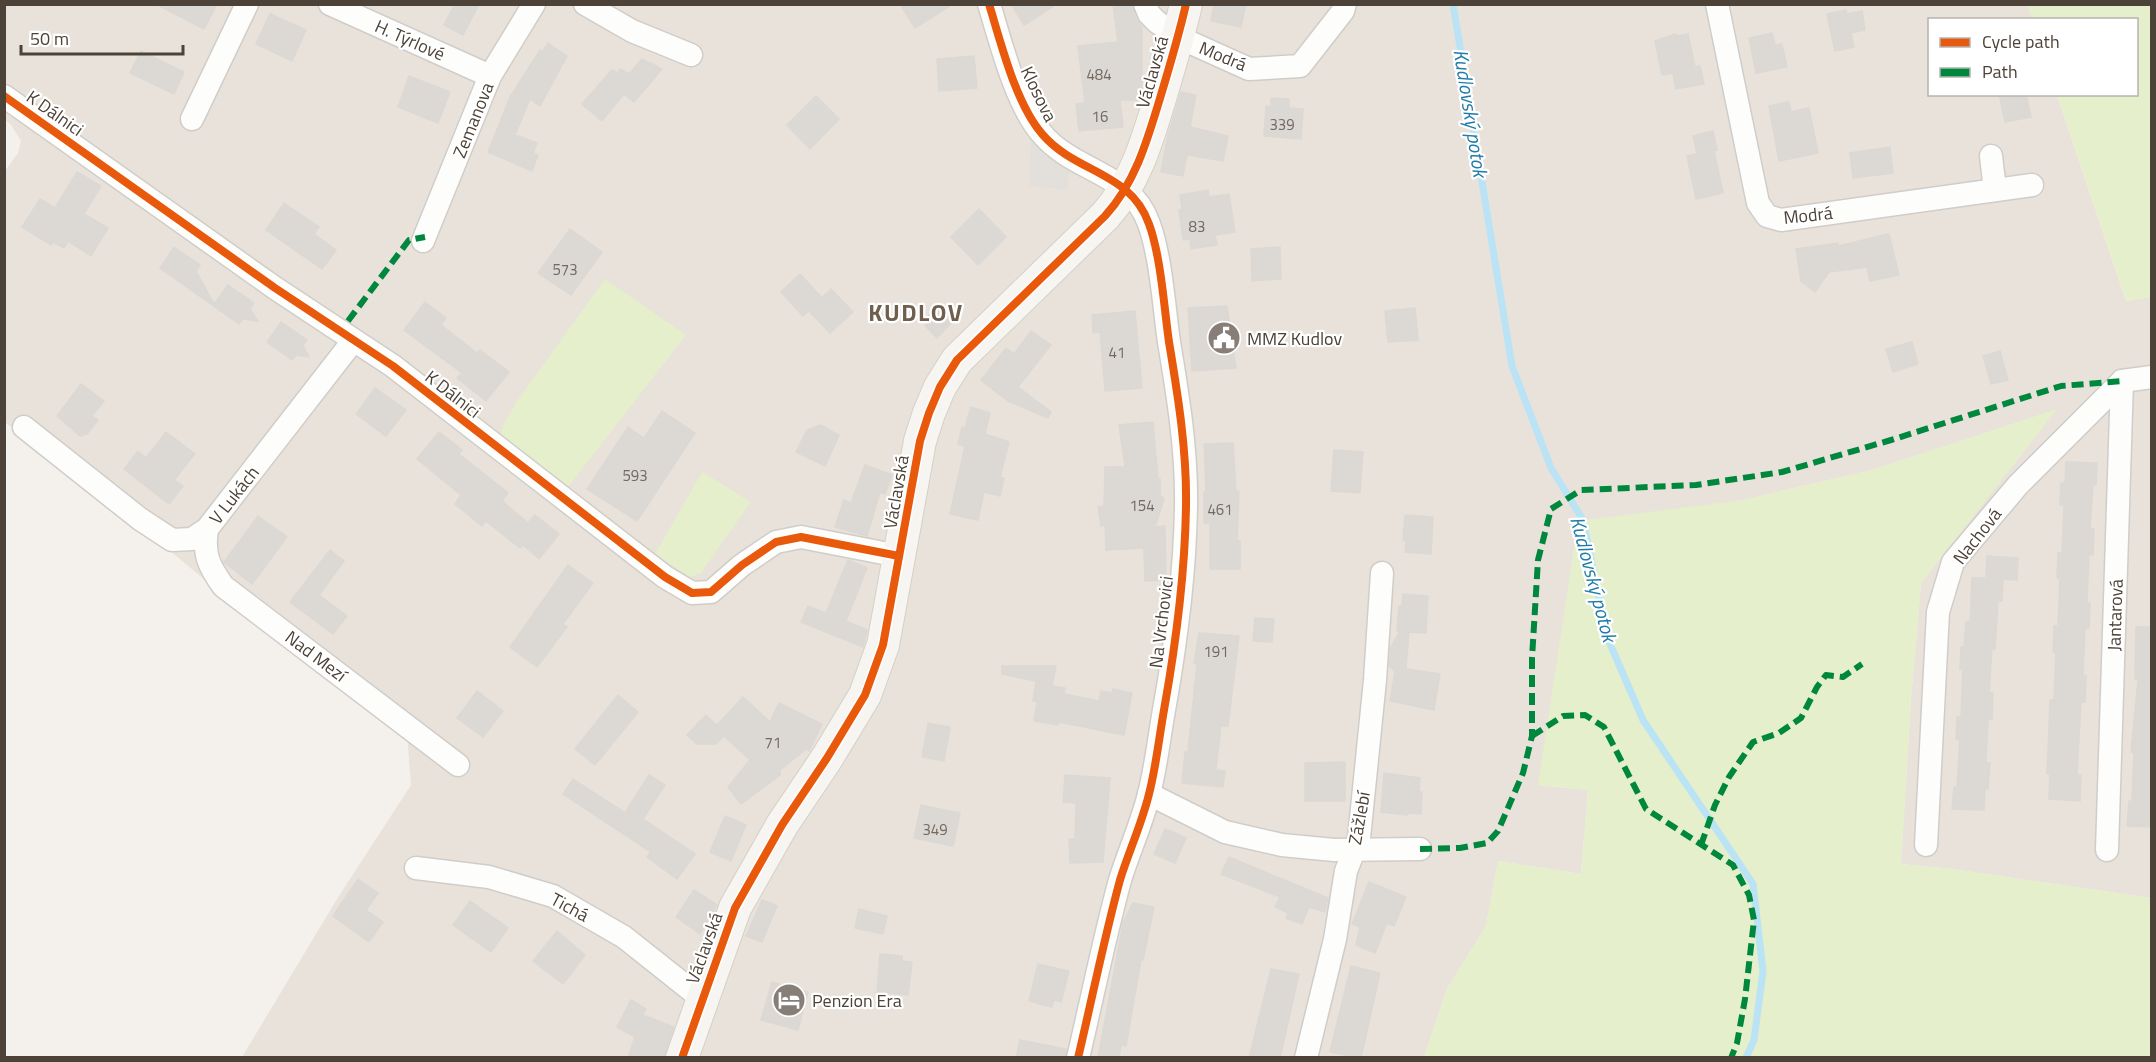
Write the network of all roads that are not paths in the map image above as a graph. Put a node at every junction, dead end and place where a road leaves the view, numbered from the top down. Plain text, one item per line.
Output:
1 (247, 4) edge
2 (330, 4) edge
3 (534, 4) edge
4 (585, 4) edge
5 (989, 4) edge
6 (1145, 4) edge
7 (1186, 4) edge
8 (1346, 4) edge
9 (1717, 4) edge
10 (1178, 37) junction
11 (691, 55) dead end
12 (490, 76) junction
13 (4, 96) edge
14 (192, 119) dead end
15 (1991, 156) dead end
16 (2032, 185) dead end
17 (1126, 189) junction
18 (1995, 190) junction
19 (423, 241) dead end
20 (353, 341) junction
21 (2151, 377) edge
22 (2122, 381) junction
23 (24, 427) dead end
24 (207, 529) junction
25 (899, 556) junction
26 (1382, 573) dead end
27 (458, 765) dead end
28 (1149, 794) junction
29 (1926, 845) dead end
30 (1420, 849) dead end
31 (2108, 850) dead end
32 (1353, 851) junction
33 (416, 868) dead end
34 (702, 999) junction
35 (682, 1058) edge
36 (1078, 1058) edge
37 (1306, 1058) edge

1 - 14 street
2 - 12 street, H. Týrlové
3 - 12 street, Zemanova
4 - 11 street
5 - 17 street, Klosova
6 - 10 street
7 - 10 street, Václavská
8 - 10 street, Modrá
9 - 18 street, Modrá
10 - 17 street, Václavská
12 - 19 street, Zemanova
13 - 20 street, K Dálnici
15 - 18 street
16 - 18 street, Modrá
17 - 25 street, Václavská
17 - 28 street, Na Vrchovici
20 - 24 street, V Lukách
20 - 25 street, K Dálnici
21 - 22 street
22 - 29 street, Nachová
22 - 31 street, Jantarová
23 - 24 street, V Lukách
24 - 27 street, Nad Mezí
25 - 34 street, Václavská
26 - 32 street, Zážlebí
28 - 32 street
28 - 36 street, Na Vrchovici
30 - 32 street
32 - 37 street, Zážlebí
33 - 34 street, Tichá
34 - 35 street, Václavská

